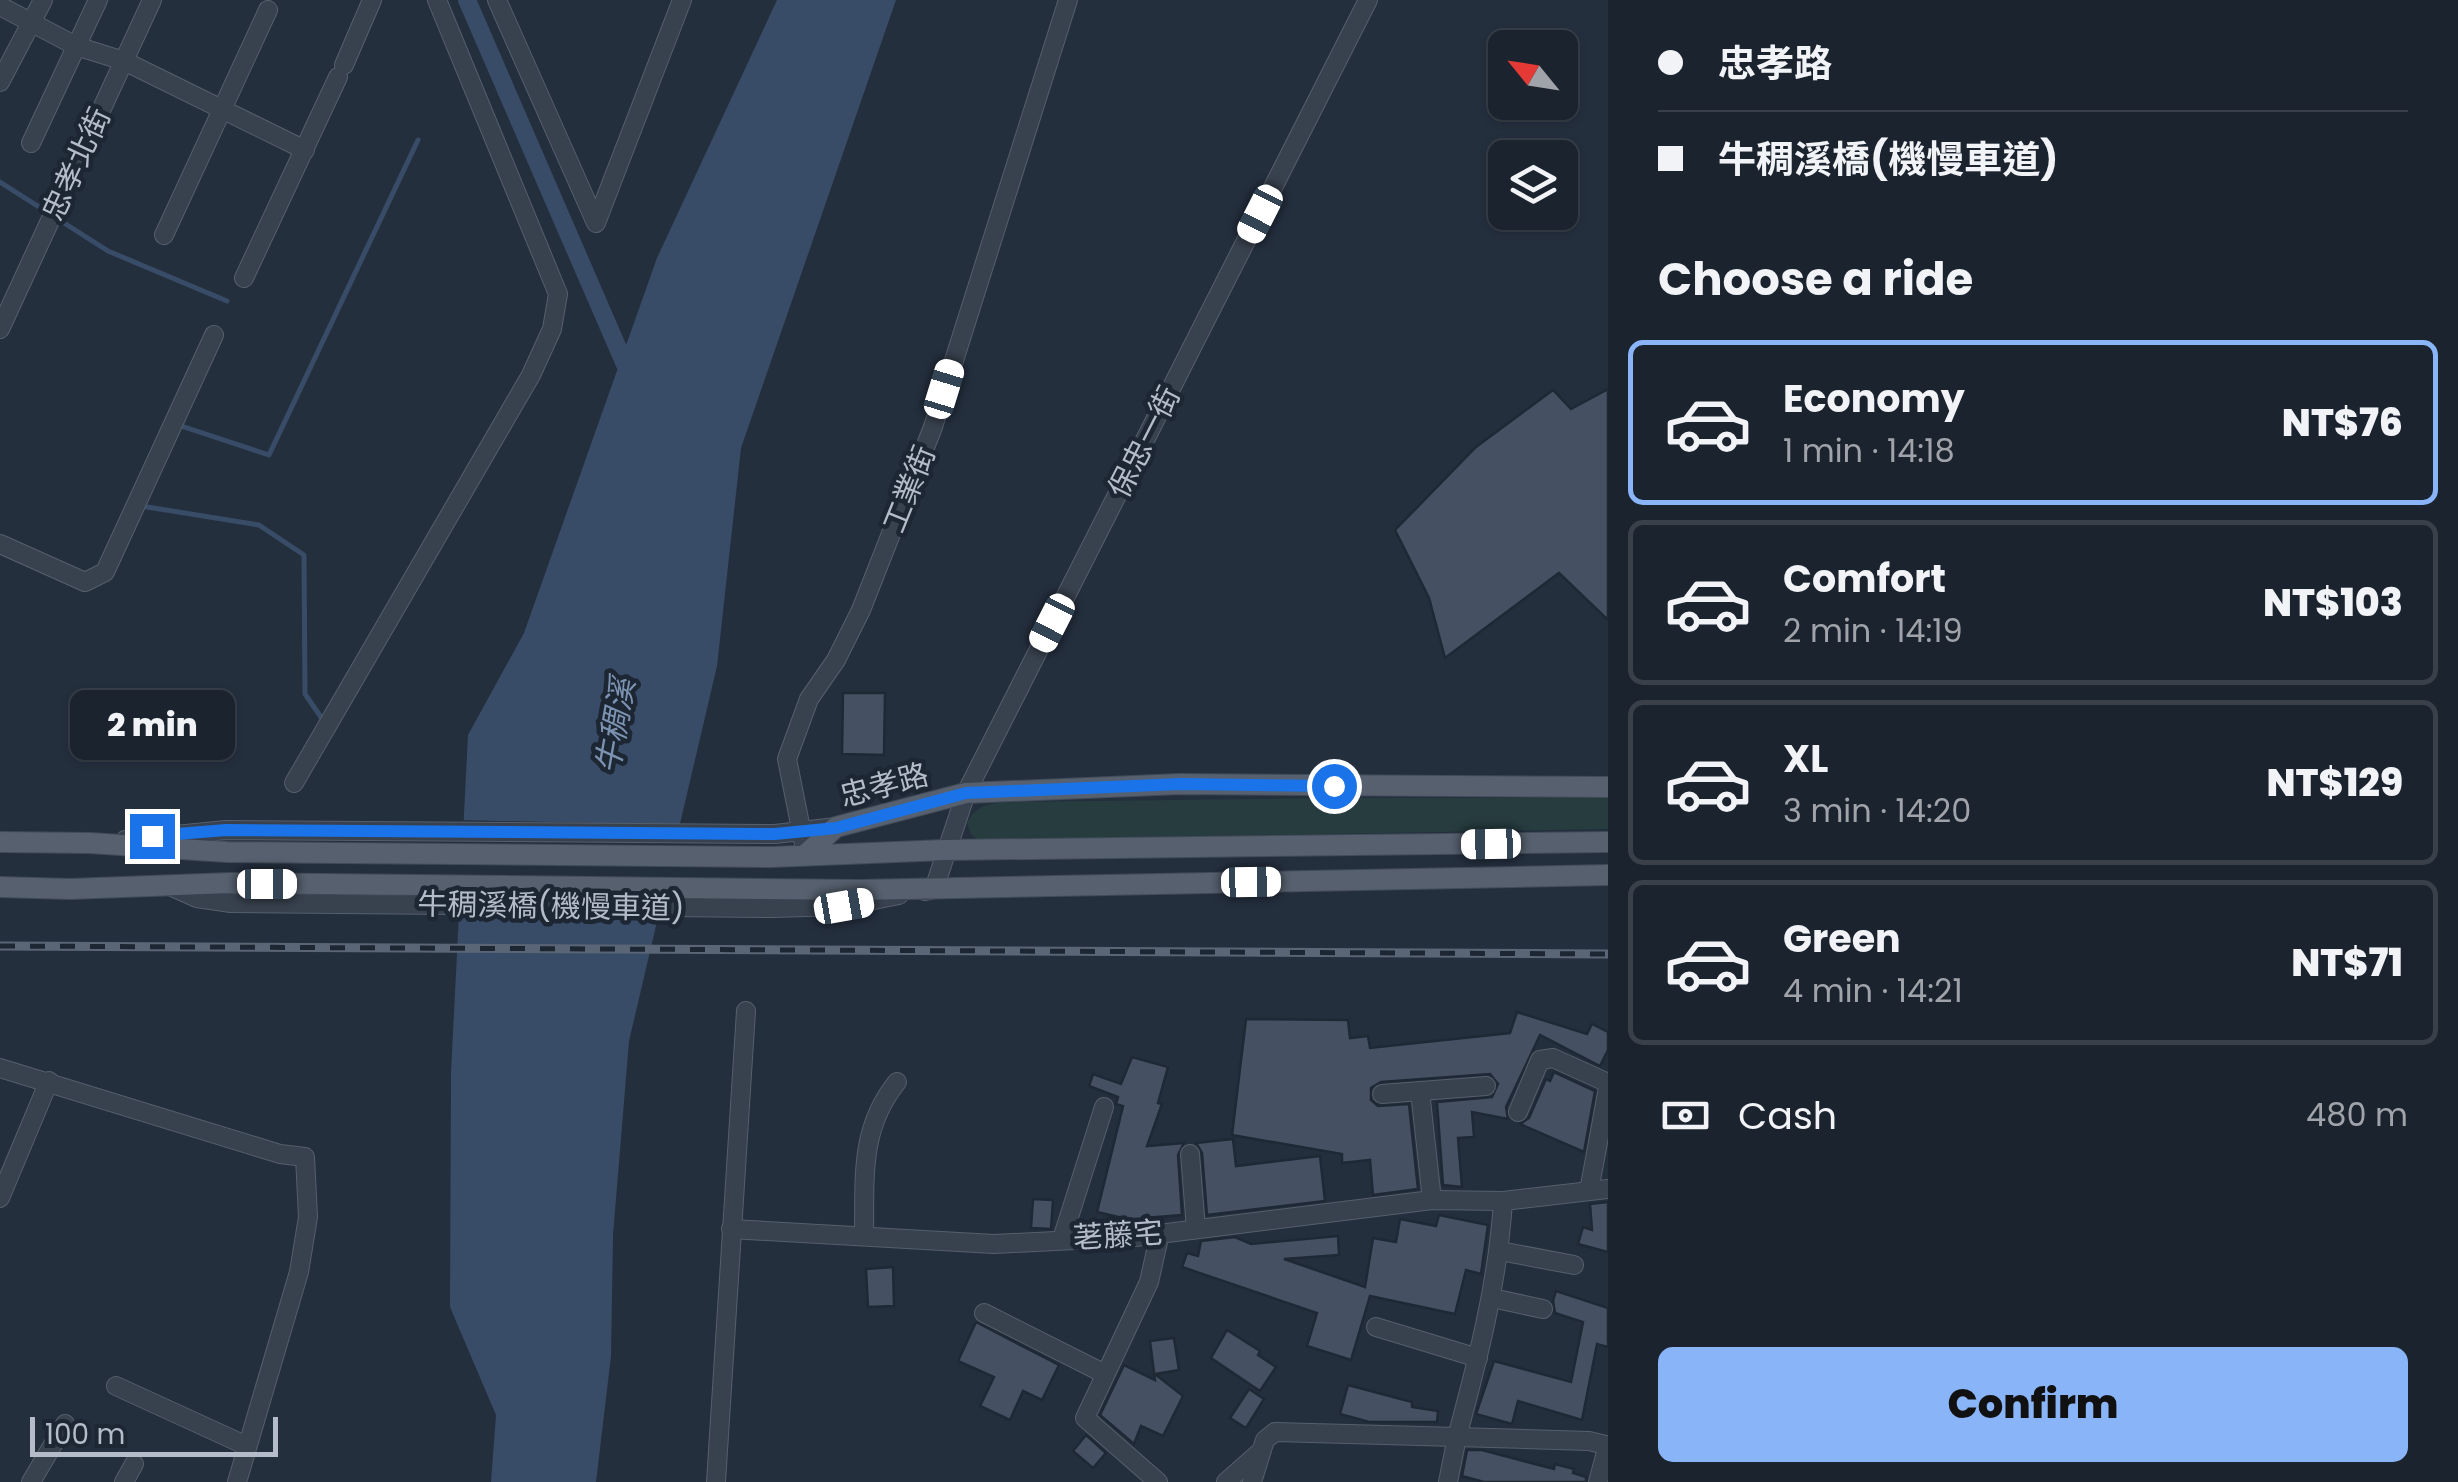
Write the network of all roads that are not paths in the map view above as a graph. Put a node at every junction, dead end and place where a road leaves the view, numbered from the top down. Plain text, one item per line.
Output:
1 (43, 0) edge
2 (98, 0) edge
3 (152, 0) edge
4 (372, 0) edge
5 (437, 0) edge
6 (497, 0) edge
7 (682, 0) edge
8 (1068, 0) edge
9 (1368, 0) edge
10 (0, 6) edge
11 (268, 10) dead end
12 (32, 22) junction
13 (76, 46) junction
14 (124, 62) junction
15 (0, 82) edge
16 (220, 108) junction
17 (31, 143) dead end
18 (305, 150) junction
19 (164, 235) dead end
20 (244, 278) dead end
21 (0, 328) edge
22 (214, 335) dead end
23 (0, 544) edge
24 (294, 783) dead end
25 (1608, 787) edge
26 (966, 793) junction
27 (836, 828) junction
28 (802, 831) junction
29 (0, 842) edge
30 (1608, 842) edge
31 (90, 843) junction
32 (945, 850) junction
33 (806, 854) junction
34 (1608, 875) edge
35 (0, 887) edge
36 (934, 889) junction
37 (746, 1010) dead end
38 (0, 1068) edge
39 (49, 1081) junction
40 (898, 1082) dead end
41 (1486, 1086) dead end
42 (1608, 1086) edge
43 (1420, 1091) junction
44 (1382, 1094) dead end
45 (1104, 1107) dead end
46 (1518, 1112) dead end
47 (1190, 1154) dead end
48 (1599, 1190) edge
49 (0, 1198) edge
50 (1432, 1200) junction
51 (1503, 1201) junction
52 (731, 1229) junction
53 (1196, 1229) junction
54 (1160, 1234) junction
55 (864, 1236) junction
56 (1062, 1239) junction
57 (1500, 1252) junction
58 (1574, 1264) dead end
59 (1492, 1298) junction
60 (1544, 1309) dead end
61 (984, 1313) dead end
62 (1376, 1327) dead end
63 (1478, 1358) junction
64 (1105, 1374) junction
65 (116, 1386) dead end
66 (65, 1424) dead end
67 (1457, 1437) junction
68 (1607, 1445) edge
69 (247, 1446) junction
70 (1260, 1452) junction
71 (134, 1464) dead end
72 (31, 1482) edge
73 (124, 1482) edge
74 (237, 1482) edge
75 (716, 1482) edge
76 (1158, 1482) edge
77 (1226, 1482) edge
78 (1252, 1482) edge
79 (1448, 1482) edge
80 (1598, 1482) edge

1 - 12 street
2 - 13 street
3 - 14 street, 忠孝北街
4 - 18 street
5 - 24 street
6 - 7 street
8 - 28 street, 工業街
9 - 26 street, 保忠一街
10 - 12 street
11 - 16 street
12 - 13 street
12 - 15 street
13 - 14 street
13 - 17 street
14 - 16 street
14 - 21 street, 忠孝北街
16 - 18 street
16 - 19 street
18 - 20 street
22 - 23 street
25 - 26 main road, 忠孝路
26 - 27 main road, 忠孝路
26 - 32 street, 保忠一街
27 - 28 street
27 - 33 main road, 忠孝路
28 - 31 street
28 - 33 street, 工業街
29 - 31 main road
30 - 32 main road, 忠孝路
31 - 33 main road
32 - 33 main road, 忠孝路
32 - 36 street, 保忠一街
34 - 36 main road
35 - 36 main road
37 - 52 street
38 - 39 street
39 - 49 street
39 - 69 street
40 - 55 street
41 - 43 street
42 - 46 street
42 - 48 street
43 - 44 street
43 - 50 street
45 - 56 street
47 - 53 street
48 - 51 street, 荖藤宅
50 - 51 street, 荖藤宅
50 - 53 street, 荖藤宅
51 - 57 street
52 - 55 street, 荖藤宅
52 - 75 street
53 - 54 street, 荖藤宅
54 - 56 street, 荖藤宅
54 - 64 street
55 - 56 street, 荖藤宅
57 - 58 street
57 - 59 street
59 - 60 street
59 - 63 street
61 - 64 street
62 - 63 street
63 - 67 street
64 - 76 street
65 - 69 street
66 - 72 street
67 - 68 street
67 - 70 street
67 - 79 street
68 - 80 street
69 - 74 street
70 - 77 street
70 - 78 street
71 - 73 street

